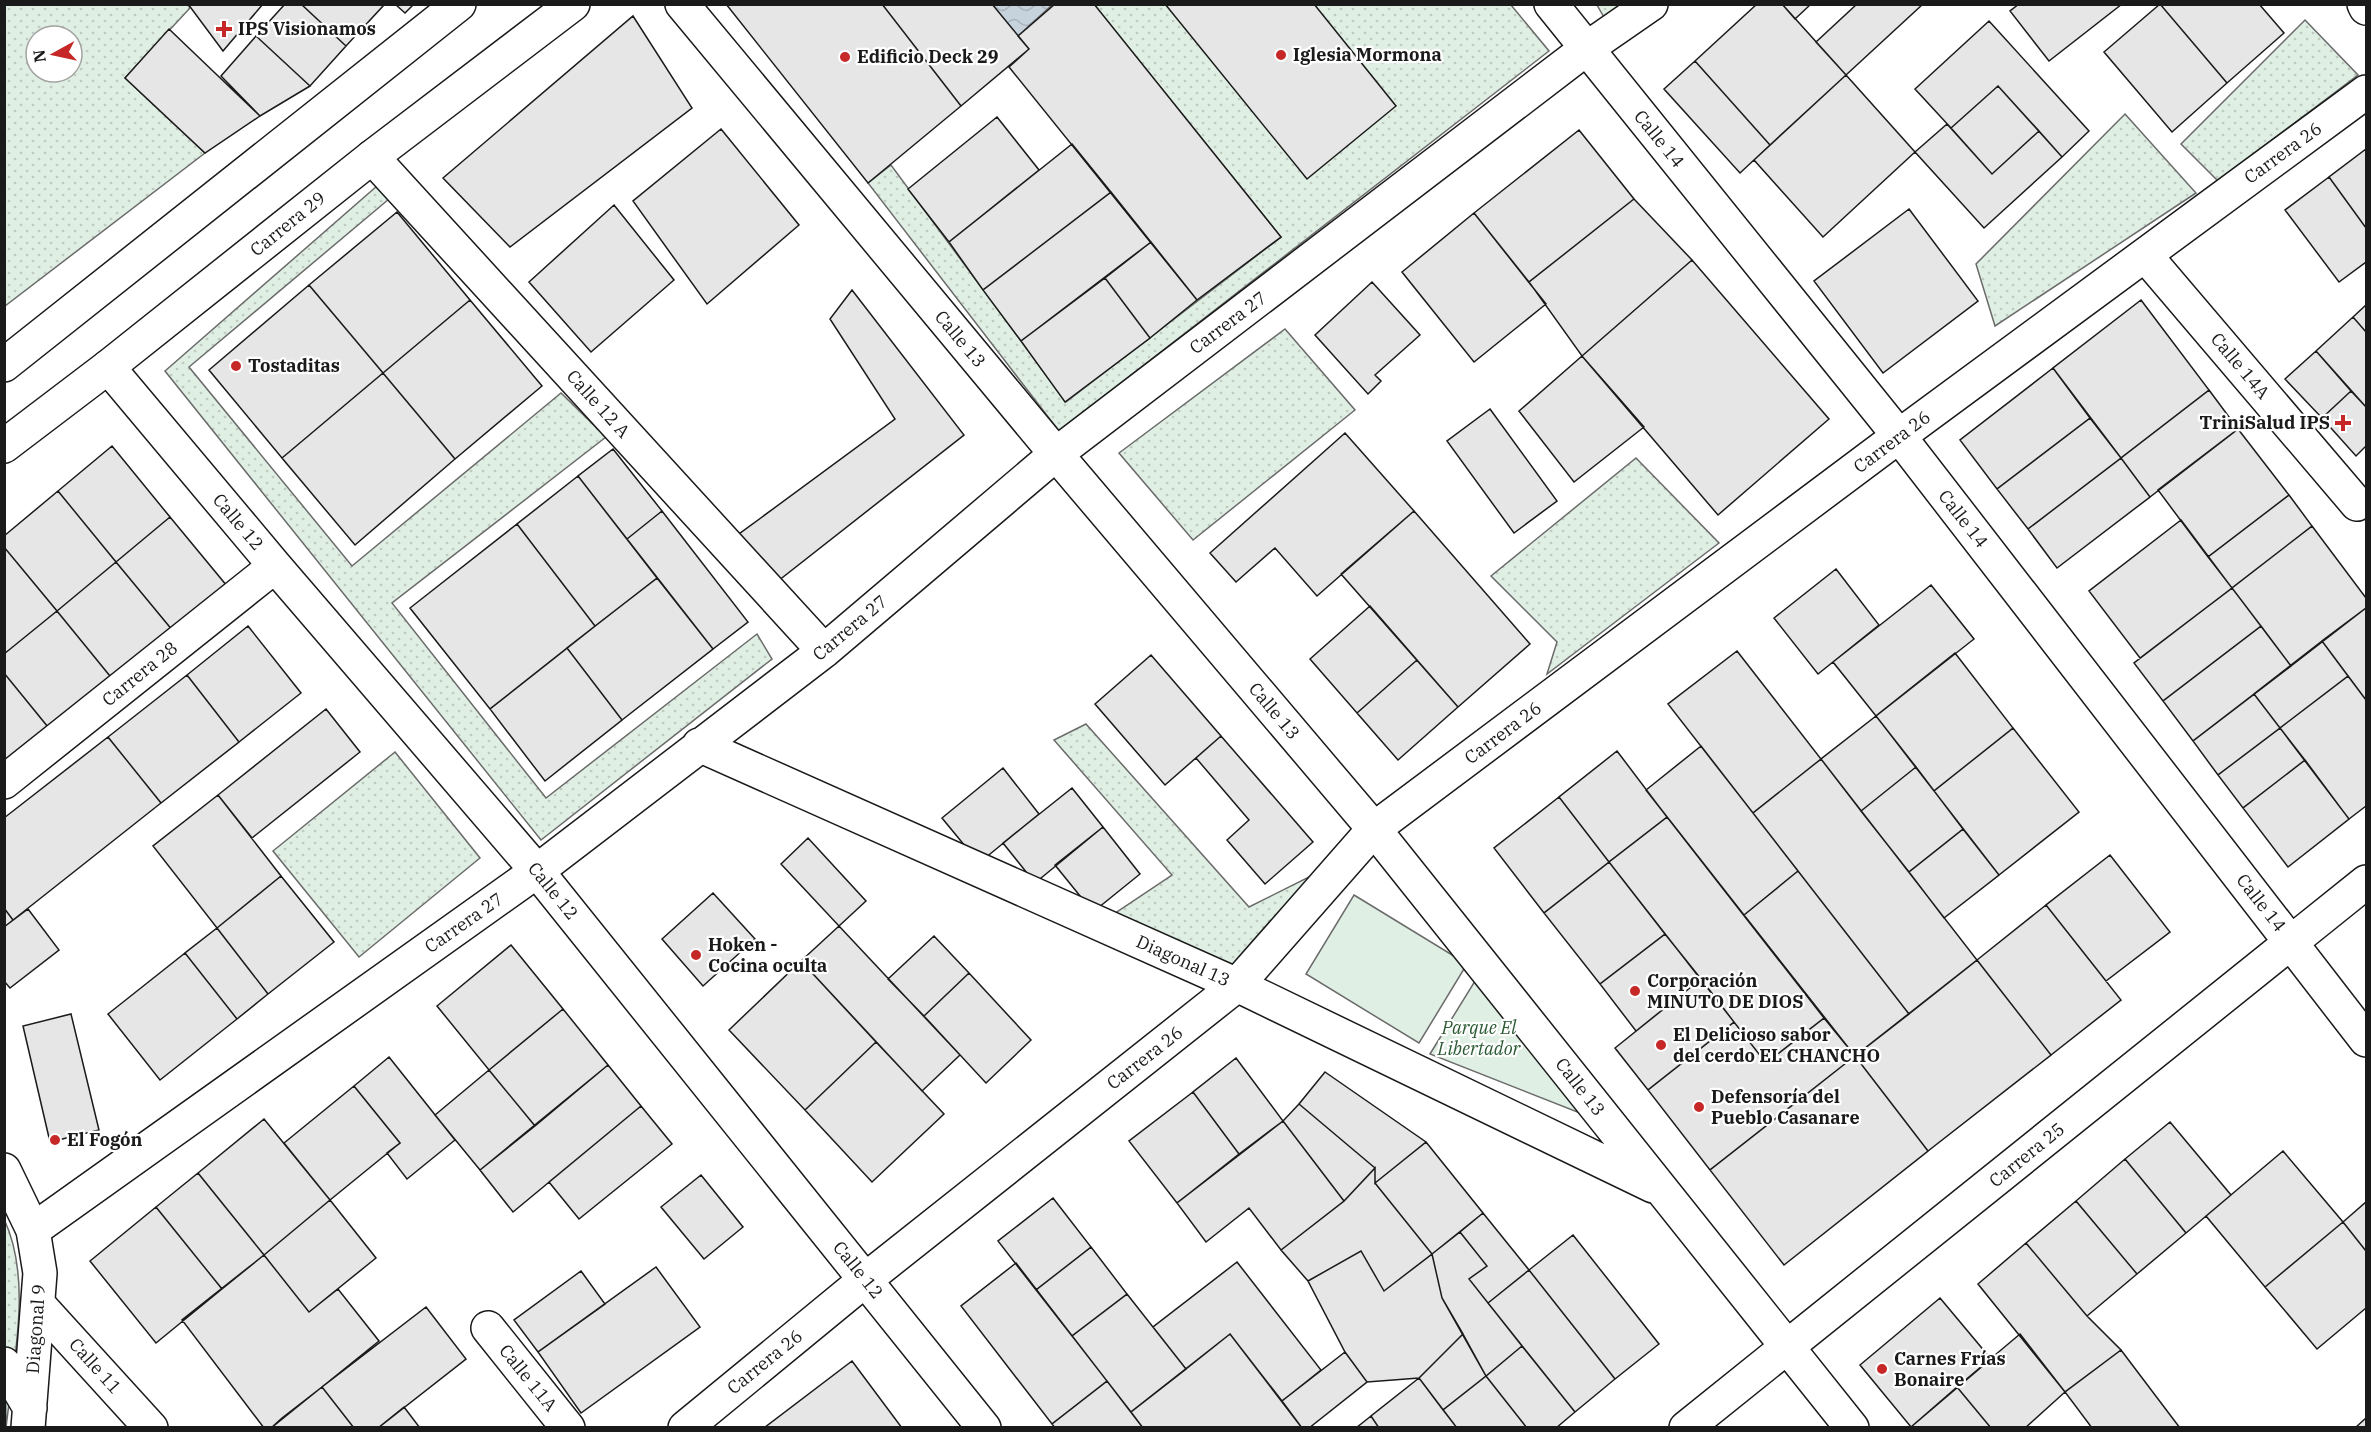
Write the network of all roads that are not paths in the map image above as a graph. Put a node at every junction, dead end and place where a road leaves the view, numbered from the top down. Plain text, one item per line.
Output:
1 (459, 4) edge
2 (573, 4) edge
3 (682, 4) edge
4 (1551, 4) edge
5 (1651, 4) edge
6 (1586, 49) junction
7 (2367, 92) edge
8 (372, 157) junction
9 (2145, 255) junction
10 (4, 365) edge
11 (108, 367) junction
12 (1899, 436) junction
13 (4, 446) edge
14 (1056, 454) junction
15 (2357, 504) dead end
16 (275, 566) junction
17 (824, 651) junction
18 (699, 745) junction
19 (4, 782) edge
20 (1374, 829) junction
21 (537, 871) junction
22 (2367, 882) edge
23 (2291, 942) junction
24 (1237, 985) junction
25 (2367, 1040) edge
26 (4, 1170) edge
27 (1662, 1190) junction
28 (33, 1230) junction
29 (865, 1280) junction
30 (39, 1305) junction
31 (488, 1328) dead end
32 (1788, 1348) junction
33 (4, 1364) edge
34 (29, 1418) edge
35 (151, 1428) edge
36 (568, 1428) edge
37 (686, 1428) edge
38 (984, 1428) edge
39 (1686, 1428) edge
40 (1852, 1428) edge

1 - 10 street
2 - 8 street, Carrera 29
3 - 14 street, Calle 13
4 - 6 street, Calle 14
5 - 6 street, Carrera 27
6 - 12 street, Calle 14
6 - 14 street, Carrera 27
7 - 9 street, Carrera 26
8 - 11 street, Carrera 29
8 - 17 street, Calle 12 A
9 - 12 street, Carrera 26
9 - 15 street, Calle 14A
11 - 13 street, Carrera 29
11 - 16 street, Calle 12
12 - 20 street, Carrera 26
12 - 23 street, Calle 14
14 - 17 street, Carrera 27
14 - 20 street, Calle 13
16 - 19 street, Carrera 28
16 - 21 street, Calle 12
17 - 18 street, Carrera 27
18 - 21 street, Carrera 27
18 - 24 street, Diagonal 13
20 - 24 street, Carrera 26
20 - 27 street, Calle 13
21 - 28 street, Carrera 27
21 - 29 street, Calle 12
22 - 23 street, Carrera 25
23 - 25 street, Calle 14
23 - 32 street, Carrera 25
24 - 27 street, Diagonal 13
24 - 29 street, Carrera 26
26 - 28 street
27 - 32 street, Calle 13
28 - 30 street, Diagonal 9
29 - 37 street, Carrera 26
29 - 38 street, Calle 12
30 - 34 street, Diagonal 9
30 - 35 street, Calle 11
31 - 36 street, Calle 11A
32 - 39 street, Carrera 25
32 - 40 street, Calle 13
33 - 34 street

